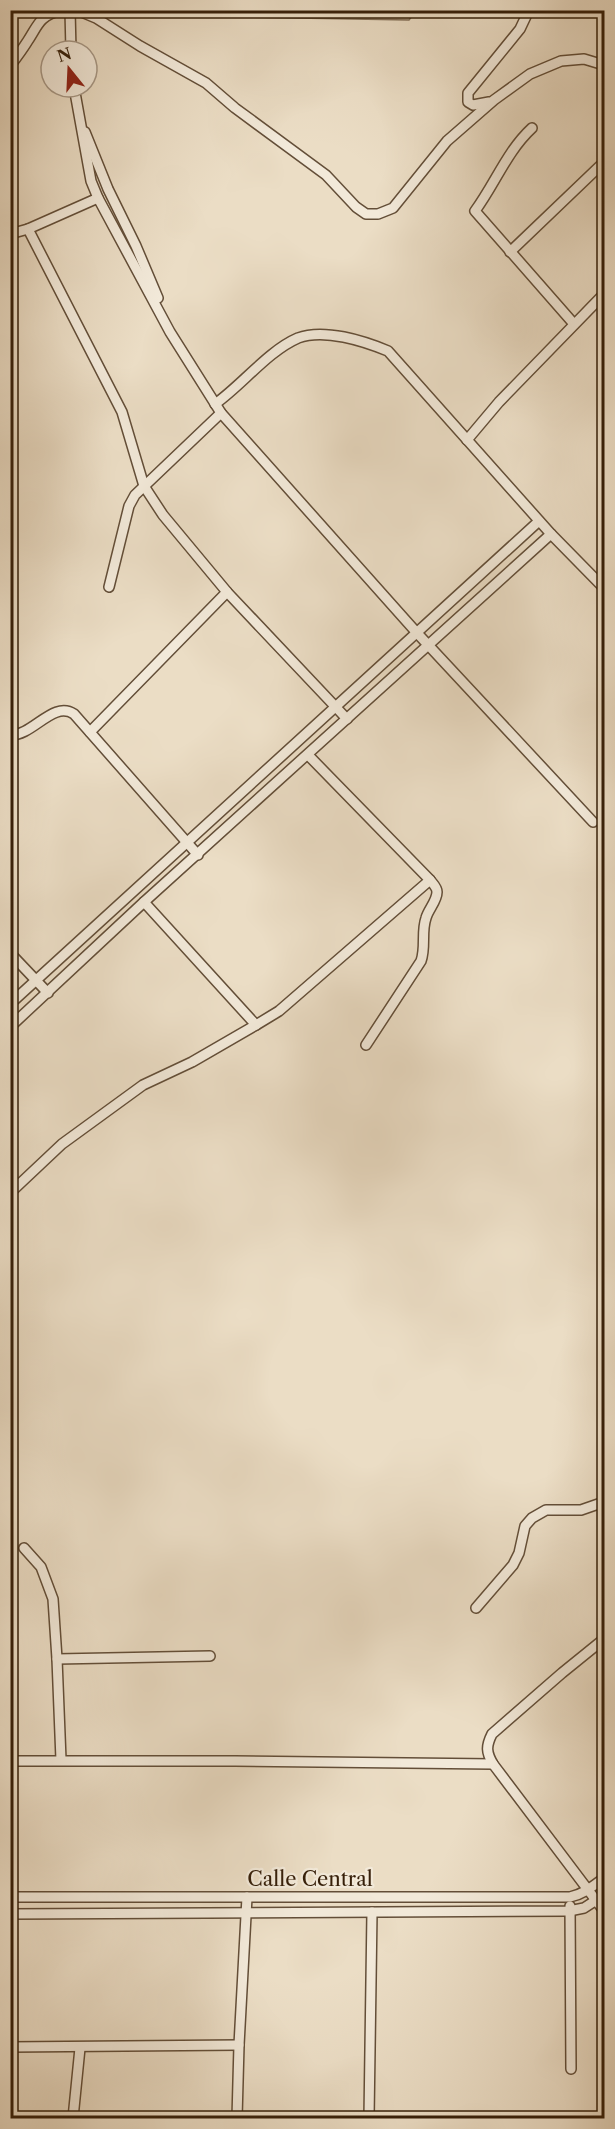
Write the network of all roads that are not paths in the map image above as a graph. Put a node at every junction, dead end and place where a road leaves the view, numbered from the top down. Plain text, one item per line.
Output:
1 (61, 10) edge
2 (70, 10) edge
3 (77, 10) edge
4 (529, 10) edge
5 (71, 39) edge
6 (604, 65) edge
7 (10, 66) edge
8 (76, 99) edge
9 (494, 100) junction
10 (80, 119) junction
11 (532, 128) dead end
12 (604, 162) edge
13 (98, 198) junction
14 (28, 229) junction
15 (10, 234) edge
16 (510, 252) junction
17 (604, 294) edge
18 (574, 324) junction
19 (176, 342) junction
20 (214, 404) junction
21 (221, 413) junction
22 (467, 440) junction
23 (144, 486) junction
24 (539, 521) junction
25 (550, 534) junction
26 (109, 587) dead end
27 (604, 588) edge
28 (227, 592) junction
29 (417, 633) junction
30 (428, 645) junction
31 (336, 707) junction
32 (347, 719) junction
33 (90, 732) junction
34 (10, 735) edge
35 (308, 755) junction
36 (593, 822) dead end
37 (187, 842) junction
38 (198, 855) junction
39 (430, 880) junction
40 (144, 902) junction
41 (10, 953) edge
42 (36, 981) junction
43 (48, 993) junction
44 (10, 1004) edge
45 (256, 1024) junction
46 (10, 1027) edge
47 (366, 1045) dead end
48 (10, 1193) edge
49 (604, 1502) edge
50 (24, 1548) dead end
51 (476, 1608) dead end
52 (604, 1640) edge
53 (210, 1656) dead end
54 (57, 1659) junction
55 (61, 1760) junction
56 (10, 1761) edge
57 (493, 1764) junction
58 (604, 1878) edge
59 (589, 1890) junction
60 (10, 1897) edge
61 (247, 1897) junction
62 (570, 1897) junction
63 (601, 1898) edge
64 (569, 1911) junction
65 (604, 1911) edge
66 (372, 1912) junction
67 (10, 1914) edge
68 (246, 1914) junction
69 (239, 2045) junction
70 (10, 2047) edge
71 (80, 2048) junction
72 (571, 2069) dead end
73 (73, 2118) edge
74 (237, 2118) edge
75 (369, 2118) edge

1 - 7 street
2 - 5 street
3 - 9 street
4 - 9 street
6 - 9 street
8 - 10 street
10 - 13 street
10 - 19 street
11 - 16 street
12 - 16 street
13 - 14 street
13 - 19 street
14 - 15 street
14 - 23 street
16 - 18 street
17 - 18 street
18 - 22 street
19 - 20 street
20 - 21 street
20 - 22 street
21 - 23 street
21 - 29 street
22 - 24 street
23 - 26 street
23 - 28 street
24 - 25 street
24 - 29 street
25 - 27 street
25 - 30 street
28 - 31 street
28 - 33 street
29 - 30 street
29 - 31 street
30 - 32 street
30 - 36 street
31 - 32 street
31 - 37 street
32 - 35 street
33 - 34 street
33 - 37 street
35 - 38 street
35 - 39 street
37 - 38 street
37 - 42 street
38 - 40 street
39 - 45 street
39 - 47 street
40 - 43 street
40 - 45 street
41 - 42 street
42 - 43 street
42 - 44 street
43 - 46 street
45 - 48 street
49 - 51 street
50 - 54 street
52 - 57 street
53 - 54 street
54 - 55 street
55 - 56 street
55 - 57 street
57 - 59 street
58 - 59 street, Calle Central
59 - 62 street, Calle Central
59 - 63 street
60 - 61 street, Calle Central
61 - 62 street, Calle Central
61 - 68 street
62 - 64 street
63 - 64 street, Calle Central
63 - 65 street
64 - 66 street, Calle Central
64 - 72 street
66 - 68 street, Calle Central
66 - 75 street
67 - 68 street, Calle Central
68 - 69 street
69 - 71 street
69 - 74 street
70 - 71 street
71 - 73 street

